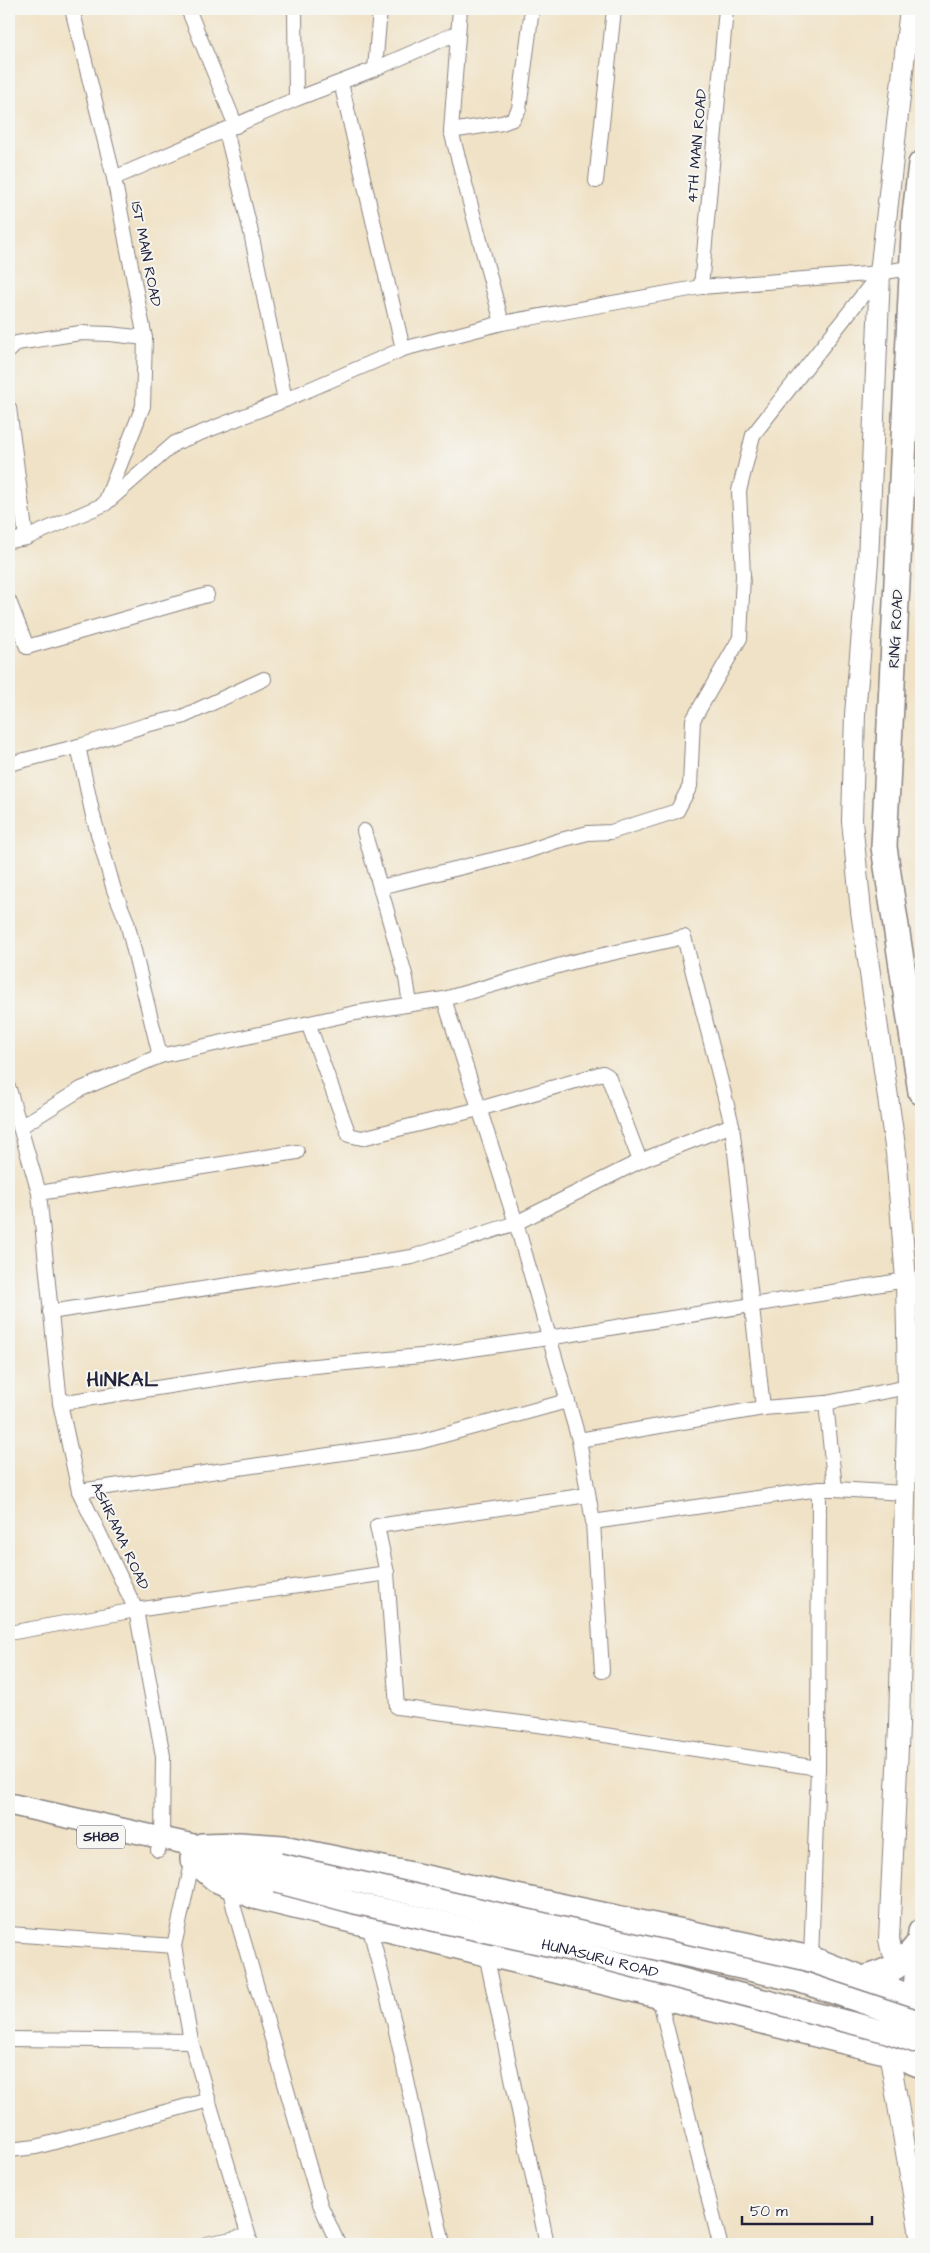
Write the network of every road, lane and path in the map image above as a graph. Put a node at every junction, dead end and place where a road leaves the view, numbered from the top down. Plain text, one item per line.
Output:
1 (72, 9) edge
2 (188, 9) edge
3 (295, 9) edge
4 (380, 9) edge
5 (460, 9) edge
6 (532, 9) edge
7 (614, 9) edge
8 (726, 9) edge
9 (910, 9) edge
10 (457, 33) junction
11 (375, 69) junction
12 (341, 83) junction
13 (296, 100) junction
14 (231, 128) junction
15 (451, 131) junction
16 (921, 164) edge
17 (114, 178) junction
18 (596, 181) dead end
19 (914, 268) junction
20 (880, 273) junction
21 (701, 287) junction
22 (502, 323) junction
23 (146, 338) junction
24 (10, 349) edge
25 (403, 349) junction
26 (285, 400) junction
27 (9, 408) edge
28 (10, 430) edge
29 (105, 504) junction
30 (26, 538) junction
31 (9, 542) edge
32 (208, 595) dead end
33 (9, 601) edge
34 (264, 679) dead end
35 (78, 746) junction
36 (9, 764) edge
37 (364, 831) dead end
38 (380, 887) junction
39 (444, 999) junction
40 (410, 1004) junction
41 (308, 1024) junction
42 (160, 1056) junction
43 (9, 1090) edge
44 (921, 1092) edge
45 (479, 1109) junction
46 (732, 1126) junction
47 (20, 1127) junction
48 (297, 1152) dead end
49 (640, 1162) junction
50 (39, 1193) junction
51 (516, 1224) junction
52 (906, 1280) junction
53 (751, 1306) junction
54 (50, 1312) junction
55 (548, 1338) junction
56 (908, 1387) junction
57 (567, 1400) junction
58 (60, 1403) junction
59 (826, 1403) junction
60 (763, 1408) junction
61 (579, 1440) junction
62 (835, 1489) junction
63 (819, 1490) junction
64 (79, 1491) junction
65 (904, 1493) junction
66 (588, 1495) junction
67 (593, 1522) junction
68 (386, 1573) junction
69 (136, 1610) junction
70 (9, 1633) edge
71 (602, 1671) dead end
72 (818, 1768) junction
73 (9, 1804) edge
74 (9, 1815) edge
75 (160, 1844) junction
76 (197, 1852) junction
77 (278, 1873) junction
78 (223, 1882) junction
79 (369, 1925) junction
80 (9, 1934) edge
81 (921, 1937) edge
82 (174, 1946) junction
83 (486, 1954) junction
84 (811, 1959) junction
85 (901, 1964) junction
86 (863, 1979) junction
87 (659, 1996) junction
88 (919, 2008) edge
89 (9, 2039) edge
90 (190, 2041) junction
91 (889, 2052) junction
92 (921, 2061) edge
93 (209, 2100) junction
94 (9, 2150) edge
95 (250, 2240) edge
96 (921, 2241) edge
97 (206, 2244) edge
98 (338, 2244) edge
99 (443, 2244) edge
100 (547, 2244) edge
101 (720, 2244) edge

1 - 17 street, 1ST MAIN ROAD
2 - 14 street
3 - 13 street
4 - 11 street
5 - 10 street
6 - 15 street
7 - 18 street
8 - 21 street, 4TH MAIN ROAD
9 - 20 street
10 - 11 street
10 - 15 street
11 - 12 street
12 - 13 street
12 - 25 street
13 - 14 street
14 - 17 street
14 - 26 street
15 - 22 street
16 - 19 highway, RING ROAD
17 - 23 street, 1ST MAIN ROAD
19 - 20 street
19 - 44 highway, RING ROAD
20 - 21 street
20 - 38 street
20 - 52 street
21 - 22 street
22 - 25 street
23 - 24 street
23 - 29 street, 1ST MAIN ROAD
25 - 26 street
26 - 29 street
27 - 28 street
28 - 30 street
29 - 30 street
30 - 31 street
32 - 33 street
34 - 35 street
35 - 36 street
35 - 42 street
37 - 38 street
38 - 40 street
39 - 40 street
39 - 45 street
39 - 46 street
40 - 41 street
41 - 42 street
41 - 45 street
42 - 47 street
43 - 47 street, ASHRAMA ROAD
45 - 49 street
45 - 51 street
46 - 49 street
46 - 53 street
47 - 50 street, ASHRAMA ROAD
48 - 50 street
49 - 51 street
50 - 54 street, ASHRAMA ROAD
51 - 54 street
51 - 55 street
52 - 53 street
52 - 56 street
53 - 55 street
53 - 60 street
54 - 58 street, ASHRAMA ROAD
55 - 57 street
55 - 58 street
56 - 59 street
56 - 65 street
57 - 61 street
57 - 64 street
58 - 64 street, ASHRAMA ROAD
59 - 60 street
59 - 62 street
60 - 61 street
61 - 66 street
62 - 63 street
62 - 65 street
63 - 67 street
63 - 72 street
64 - 69 street, ASHRAMA ROAD
65 - 85 street
66 - 67 street
66 - 68 street
67 - 71 street
68 - 69 street
68 - 72 street
69 - 70 street
69 - 75 street, ASHRAMA ROAD
72 - 84 street
73 - 75 main road
74 - 75 main road, SH88
75 - 76 main road
76 - 77 main road
76 - 78 highway
76 - 82 street
76 - 84 highway
77 - 88 main road, HUNASURU ROAD, bridge
77 - 92 main road, HUNASURU ROAD, bridge
78 - 79 highway
78 - 98 street
79 - 83 highway
79 - 99 street
80 - 82 street
81 - 85 highway
81 - 88 highway
82 - 90 street
83 - 87 highway
83 - 100 street
84 - 86 highway
85 - 86 highway
86 - 88 highway
87 - 91 highway
87 - 101 street
88 - 92 highway
89 - 90 street
90 - 93 street
91 - 92 highway
91 - 96 street
93 - 94 street
93 - 95 street
95 - 97 street

